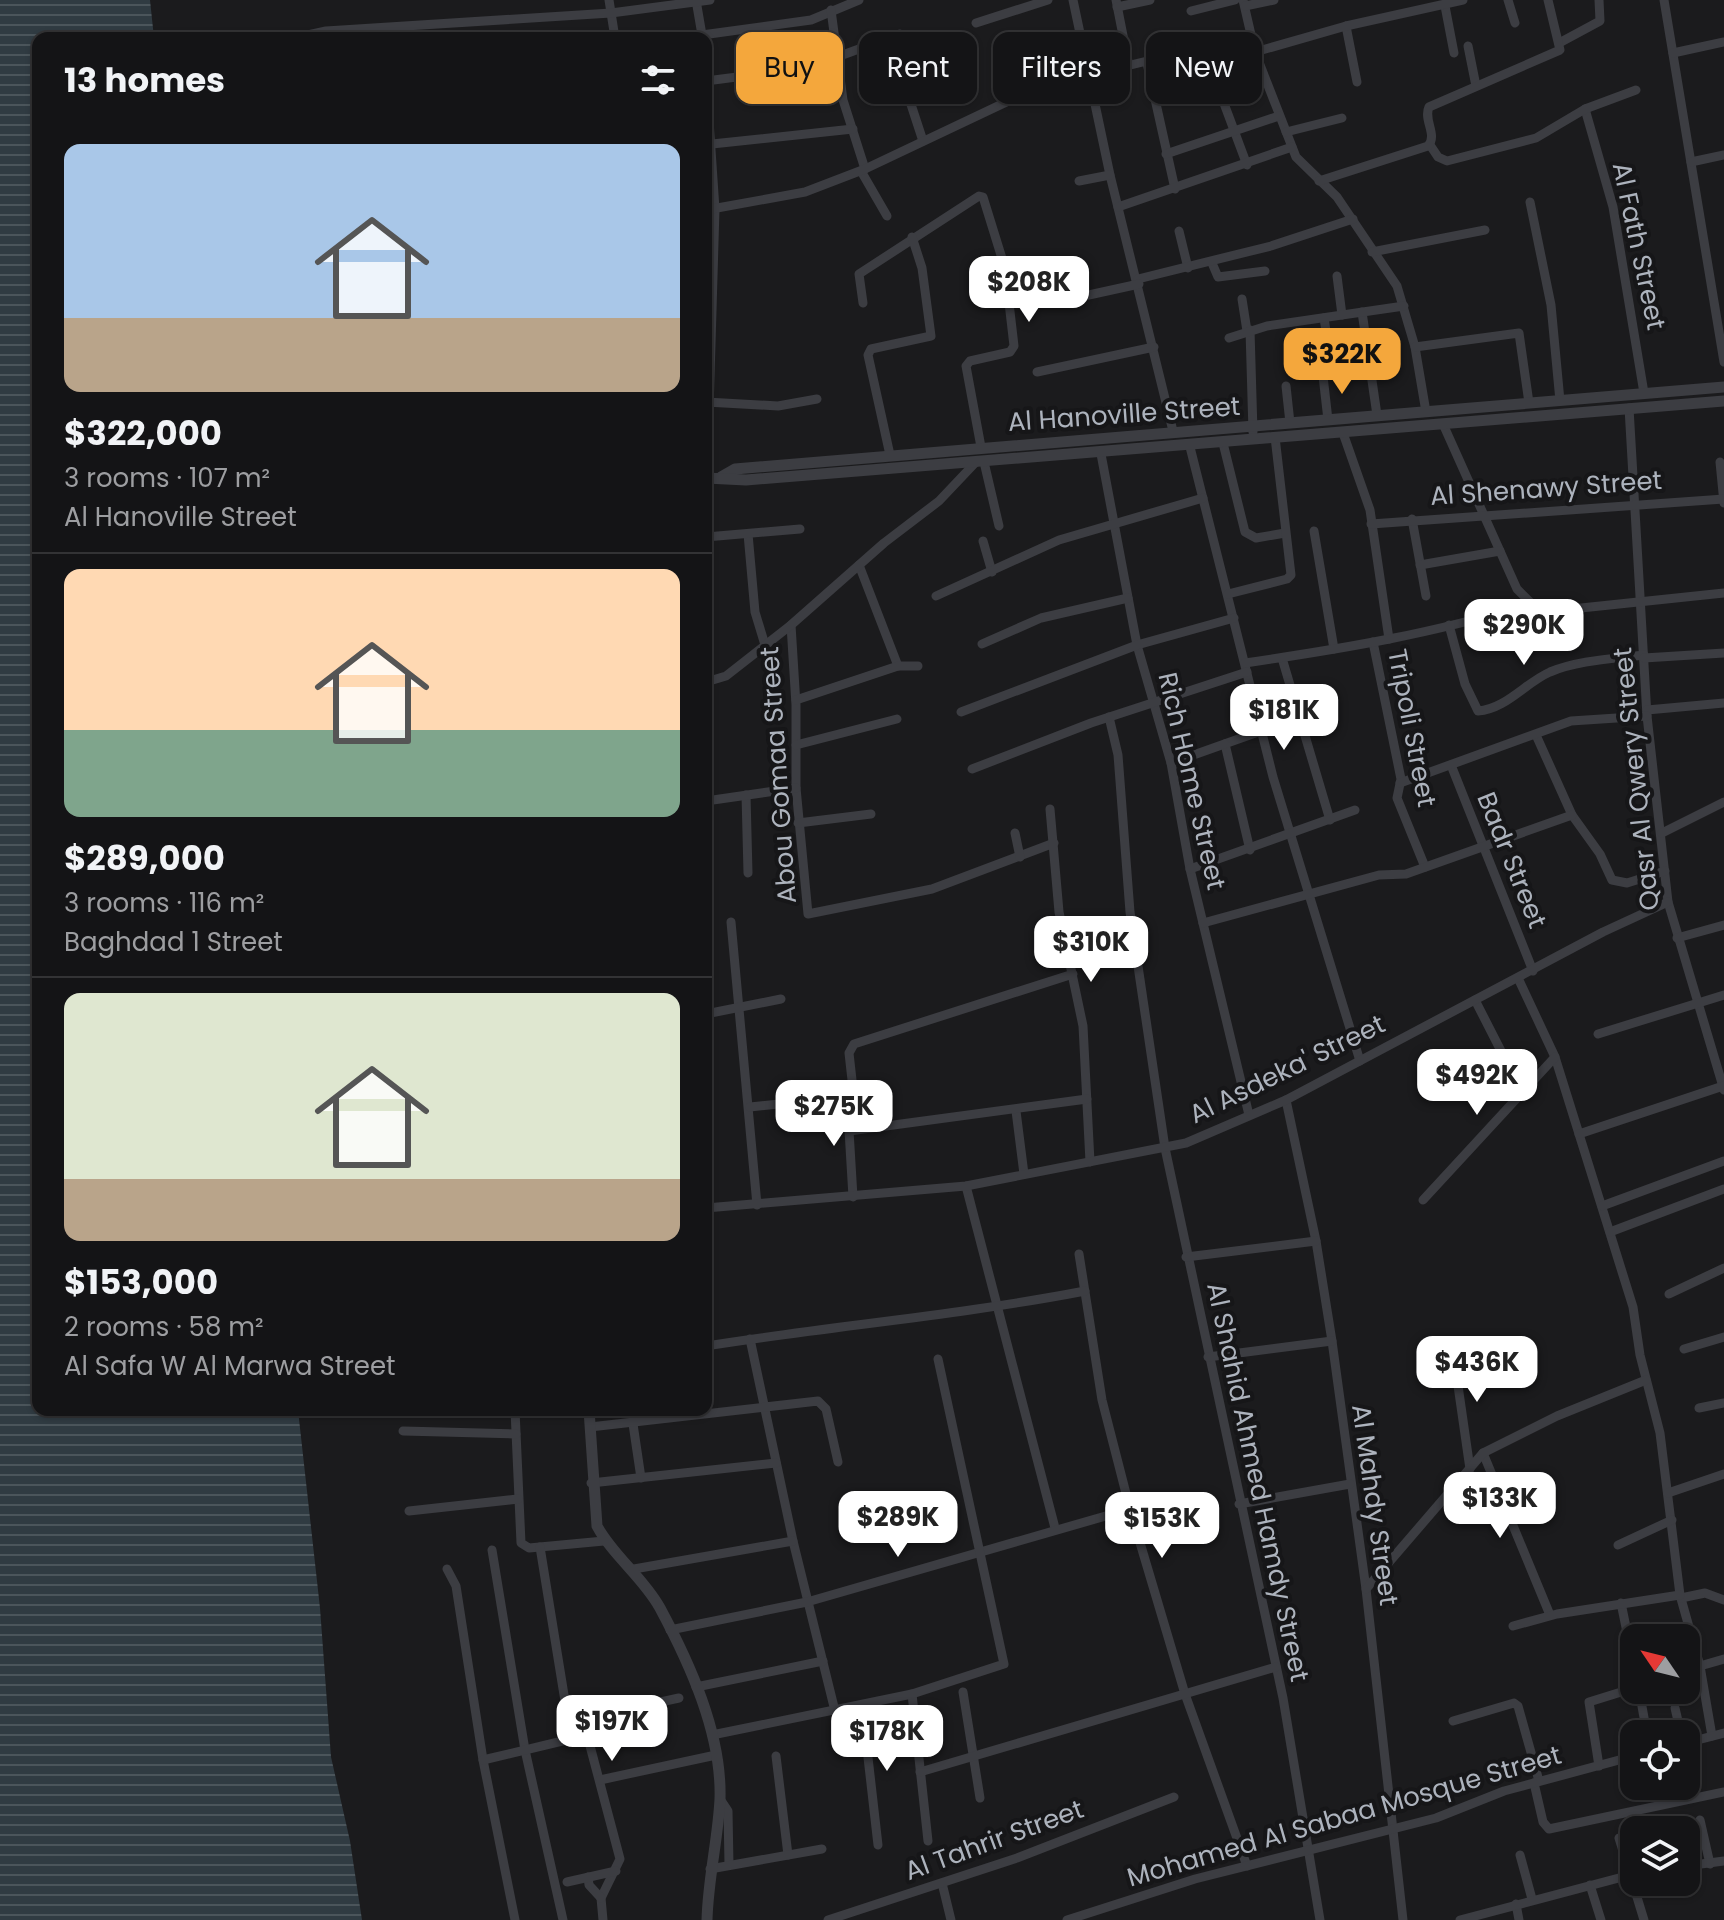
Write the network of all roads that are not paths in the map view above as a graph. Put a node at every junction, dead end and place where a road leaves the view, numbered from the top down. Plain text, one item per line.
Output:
1 (609, 0) edge
2 (710, 0) edge
3 (859, 0) edge
4 (1048, 0) edge
5 (1073, 0) edge
6 (1150, 0) edge
7 (1235, 0) edge
8 (1274, 0) edge
9 (1411, 0) edge
10 (1463, 0) edge
11 (1508, 0) edge
12 (1548, 0) edge
13 (1599, 0) edge
14 (1664, 0) edge
15 (697, 1) edge
16 (1244, 3) edge
17 (1117, 4) edge
18 (1445, 6) junction
19 (831, 10) junction
20 (1191, 11) dead end
21 (1412, 11) junction
22 (611, 13) junction
23 (976, 23) dead end
24 (1515, 23) dead end
25 (1346, 26) junction
26 (321, 32) edge
27 (614, 32) edge
28 (701, 32) edge
29 (834, 32) edge
30 (1079, 32) edge
31 (1122, 32) edge
32 (1249, 32) edge
33 (712, 36) edge
34 (1561, 42) junction
35 (1724, 42) edge
36 (1468, 46) dead end
37 (1262, 50) edge
38 (1454, 53) dead end
39 (1673, 53) junction
40 (1262, 71) edge
41 (736, 74) edge
42 (712, 77) edge
43 (1357, 82) dead end
44 (843, 86) edge
45 (1476, 86) junction
46 (1636, 90) dead end
47 (911, 104) edge
48 (999, 104) edge
49 (1095, 104) edge
50 (1156, 104) edge
51 (1224, 104) edge
52 (1585, 109) junction
53 (1279, 116) junction
54 (1342, 118) dead end
55 (853, 129) junction
56 (1234, 132) junction
57 (1286, 132) junction
58 (923, 141) junction
59 (712, 144) edge
60 (1430, 145) junction
61 (1292, 147) junction
62 (1166, 154) junction
63 (1724, 155) edge
64 (1691, 162) junction
65 (1247, 165) junction
66 (863, 170) junction
67 (1110, 175) junction
68 (1079, 181) dead end
69 (1319, 181) junction
70 (1175, 189) junction
71 (1530, 202) dead end
72 (1118, 207) junction
73 (712, 210) edge
74 (887, 216) dead end
75 (1353, 219) junction
76 (1485, 230) dead end
77 (1179, 231) dead end
78 (912, 237) junction
79 (1372, 252) junction
80 (1212, 263) junction
81 (1188, 268) junction
82 (1265, 271) dead end
83 (1337, 276) dead end
84 (1138, 281) junction
85 (1242, 299) dead end
86 (1066, 300) dead end
87 (863, 303) dead end
88 (1404, 306) junction
89 (1362, 312) junction
90 (1342, 315) junction
91 (1324, 318) junction
92 (1248, 330) junction
93 (1229, 338) dead end
94 (1154, 347) junction
95 (1415, 347) junction
96 (1330, 357) dead end
97 (1724, 362) edge
98 (1371, 371) junction
99 (1037, 372) dead end
100 (1336, 374) dead end
101 (1323, 376) dead end
102 (1286, 386) dead end
103 (1724, 387) edge
104 (1644, 393) junction
105 (817, 399) dead end
106 (1560, 401) junction
107 (1724, 401) edge
108 (712, 402) edge
109 (1529, 403) junction
110 (1629, 408) junction
111 (1426, 412) junction
112 (1377, 415) junction
113 (1328, 420) junction
114 (1290, 423) junction
115 (1443, 424) junction
116 (1253, 426) junction
117 (1173, 431) junction
118 (1343, 433) junction
119 (1275, 437) junction
120 (1254, 439) junction
121 (1223, 443) junction
122 (981, 447) junction
123 (1190, 447) junction
124 (1101, 454) junction
125 (890, 455) junction
126 (980, 462) junction
127 (1720, 462) dead end
128 (721, 477) junction
129 (712, 478) edge
130 (1203, 498) junction
131 (1724, 501) edge
132 (1636, 505) junction
133 (1485, 517) junction
134 (1412, 519) junction
135 (1115, 523) junction
136 (1371, 524) junction
137 (999, 526) dead end
138 (800, 529) dead end
139 (1314, 531) dead end
140 (1285, 533) junction
141 (748, 534) junction
142 (712, 537) edge
143 (983, 541) dead end
144 (1500, 551) junction
145 (859, 565) junction
146 (1420, 565) junction
147 (992, 572) junction
148 (1724, 593) edge
149 (1228, 594) junction
150 (936, 596) dead end
151 (1426, 596) dead end
152 (1128, 598) junction
153 (1641, 600) junction
154 (1531, 603) junction
155 (1234, 618) junction
156 (791, 625) junction
157 (1449, 625) junction
158 (1389, 639) junction
159 (1373, 642) junction
160 (982, 644) dead end
161 (765, 645) junction
162 (1137, 645) junction
163 (1334, 649) junction
164 (1724, 653) edge
165 (1644, 656) junction
166 (1282, 658) junction
167 (898, 666) junction
168 (918, 666) dead end
169 (1246, 668) junction
170 (712, 680) edge
171 (796, 700) junction
172 (1151, 702) junction
173 (1724, 703) edge
174 (961, 712) dead end
175 (1647, 713) junction
176 (1109, 717) junction
177 (897, 719) dead end
178 (1261, 731) junction
179 (1536, 735) junction
180 (1225, 744) junction
181 (796, 745) junction
182 (1171, 763) junction
183 (1451, 765) junction
184 (972, 769) dead end
185 (1400, 783) junction
186 (796, 788) junction
187 (746, 795) junction
188 (712, 800) edge
189 (1724, 802) edge
190 (1050, 809) dead end
191 (1355, 810) dead end
192 (871, 814) dead end
193 (1572, 815) junction
194 (1330, 820) junction
195 (798, 823) junction
196 (1015, 833) dead end
197 (1662, 833) junction
198 (1291, 835) junction
199 (1054, 843) junction
200 (1481, 847) junction
201 (1250, 850) junction
202 (1020, 857) junction
203 (1425, 867) junction
204 (1190, 869) junction
205 (1665, 871) junction
206 (748, 873) dead end
207 (1309, 895) junction
208 (1668, 902) junction
209 (731, 922) dead end
210 (1203, 923) junction
211 (1724, 925) edge
212 (1677, 938) junction
213 (1533, 971) junction
214 (1073, 974) junction
215 (1518, 978) junction
216 (1724, 995) edge
217 (781, 999) dead end
218 (1475, 1000) junction
219 (1697, 1004) junction
220 (737, 1008) junction
221 (712, 1013) edge
222 (1598, 1034) dead end
223 (1555, 1057) junction
224 (1360, 1061) junction
225 (1723, 1088) edge
226 (1522, 1092) junction
227 (847, 1097) junction
228 (1087, 1099) junction
229 (1286, 1100) junction
230 (750, 1107) junction
231 (1016, 1111) junction
232 (1249, 1115) junction
233 (849, 1131) junction
234 (1579, 1134) junction
235 (1165, 1148) junction
236 (1724, 1161) edge
237 (1090, 1162) junction
238 (1024, 1174) junction
239 (966, 1186) junction
240 (1724, 1189) edge
241 (853, 1197) junction
242 (1423, 1200) dead end
243 (757, 1205) junction
244 (1602, 1206) junction
245 (712, 1208) edge
246 (1610, 1232) junction
247 (1316, 1241) junction
248 (1079, 1254) dead end
249 (1186, 1257) junction
250 (1724, 1268) edge
251 (1085, 1291) junction
252 (1669, 1294) dead end
253 (999, 1308) junction
254 (1724, 1337) edge
255 (750, 1339) junction
256 (1332, 1341) junction
257 (1452, 1344) dead end
258 (712, 1345) edge
259 (1684, 1349) dead end
260 (1208, 1357) junction
261 (938, 1359) dead end
262 (1646, 1380) junction
263 (1724, 1403) edge
264 (763, 1408) junction
265 (1699, 1408) dead end
266 (712, 1414) edge
267 (515, 1416) edge
268 (589, 1416) edge
269 (698, 1416) edge
270 (633, 1424) junction
271 (590, 1427) junction
272 (403, 1431) dead end
273 (516, 1434) junction
274 (1483, 1453) junction
275 (838, 1462) dead end
276 (776, 1463) junction
277 (1470, 1469) junction
278 (1724, 1474) edge
279 (641, 1478) junction
280 (591, 1483) junction
281 (1350, 1484) junction
282 (1668, 1493) junction
283 (518, 1499) junction
284 (1239, 1504) junction
285 (1130, 1509) junction
286 (409, 1511) dead end
287 (1672, 1520) junction
288 (1055, 1528) junction
289 (604, 1541) junction
290 (793, 1541) junction
291 (1618, 1545) dead end
292 (540, 1547) junction
293 (492, 1550) dead end
294 (982, 1551) junction
295 (447, 1569) dead end
296 (634, 1569) junction
297 (1366, 1589) junction
298 (1680, 1596) junction
299 (1724, 1600) edge
300 (807, 1602) junction
301 (1621, 1603) junction
302 (1550, 1615) junction
303 (1625, 1624) edge
304 (1688, 1624) edge
305 (1513, 1626) dead end
306 (670, 1630) junction
307 (1724, 1659) edge
308 (823, 1661) junction
309 (1700, 1666) joint
310 (1276, 1667) junction
311 (696, 1687) junction
312 (963, 1692) dead end
313 (1620, 1693) edge
314 (912, 1694) junction
315 (1185, 1694) junction
316 (679, 1698) dead end
317 (862, 1705) junction
318 (1675, 1708) dead end
319 (835, 1711) junction
320 (1678, 1720) edge
321 (1453, 1721) dead end
322 (568, 1722) junction
323 (1724, 1733) edge
324 (712, 1735) junction
325 (1712, 1736) junction
326 (571, 1738) junction
327 (1700, 1739) edge
328 (525, 1750) junction
329 (716, 1755) junction
330 (776, 1756) dead end
331 (973, 1756) junction
332 (483, 1760) junction
333 (1620, 1760) edge
334 (1599, 1766) junction
335 (920, 1772) junction
336 (600, 1780) junction
337 (1536, 1782) junction
338 (1724, 1792) edge
339 (1174, 1797) dead end
340 (980, 1798) dead end
341 (720, 1799) junction
342 (1700, 1820) dead end
343 (1393, 1827) junction
344 (1619, 1838) dead end
345 (928, 1841) dead end
346 (1620, 1841) edge
347 (878, 1845) dead end
348 (822, 1849) dead end
349 (1309, 1849) junction
350 (788, 1855) junction
351 (1520, 1855) dead end
352 (1724, 1861) edge
353 (1710, 1864) junction
354 (729, 1865) junction
355 (1700, 1865) edge
356 (1247, 1866) junction
357 (710, 1869) junction
358 (616, 1871) junction
359 (588, 1877) junction
360 (1620, 1878) edge
361 (567, 1882) dead end
362 (942, 1883) junction
363 (1590, 1885) junction
364 (1638, 1896) edge
365 (601, 1898) junction
366 (1532, 1899) junction
367 (1516, 1904) junction
368 (515, 1920) edge
369 (563, 1920) edge
370 (603, 1920) edge
371 (707, 1920) edge
372 (828, 1920) edge
373 (951, 1920) edge
374 (1067, 1920) edge
375 (1320, 1920) edge
376 (1403, 1920) edge
377 (1460, 1920) edge
378 (1519, 1920) edge
379 (1601, 1920) edge
380 (1644, 1920) edge

1 - 22 street
2 - 15 street
3 - 19 street
4 - 23 street
5 - 30 street
6 - 17 street
7 - 20 street
8 - 16 street
9 - 21 street
10 - 18 street
11 - 24 street
12 - 34 street
13 - 34 street
14 - 39 street
15 - 22 street
15 - 28 street
16 - 32 street
17 - 31 street
18 - 21 street
18 - 38 street
19 - 29 street
19 - 33 street
21 - 25 street
22 - 26 street
22 - 27 street
25 - 37 street
25 - 43 street
34 - 45 street
35 - 39 street
36 - 45 street
39 - 64 street
40 - 53 street
41 - 42 street
44 - 55 street
45 - 60 street
46 - 52 street
47 - 58 street
48 - 58 street
49 - 67 street
50 - 62 street
51 - 56 street
52 - 60 street
52 - 104 street, Al Fath Street
53 - 56 street
53 - 57 street
54 - 57 street
55 - 59 street
55 - 66 street
56 - 62 street
56 - 65 street
57 - 61 street
58 - 66 street
60 - 69 street
61 - 65 street
61 - 69 street
62 - 70 street
63 - 64 street
64 - 97 street
65 - 70 street
66 - 73 street
66 - 74 street
67 - 68 street
67 - 72 street
69 - 75 street
70 - 72 street
71 - 106 street
72 - 84 street
75 - 79 street
75 - 80 street
76 - 79 street
77 - 81 street
78 - 87 street
78 - 122 street
78 - 125 street
79 - 88 street
80 - 81 street
80 - 82 street
81 - 84 street
83 - 90 street
84 - 86 street
84 - 94 street
85 - 92 street
88 - 89 street
88 - 95 street
89 - 90 street
89 - 98 street
90 - 91 street
91 - 92 street
91 - 96 street
92 - 93 street
92 - 116 street
94 - 99 street
94 - 117 street
95 - 109 street
95 - 111 street
98 - 100 street
98 - 112 street
101 - 113 street
102 - 114 street
103 - 104 street, Al Hanoville Street
104 - 106 street, Al Hanoville Street
105 - 108 street
106 - 109 street, Al Hanoville Street
107 - 110 street, Al Hanoville Street
109 - 111 street, Al Hanoville Street
110 - 115 street, Al Hanoville Street
110 - 132 street, Qasr Al Qwery Street
111 - 112 street, Al Hanoville Street
112 - 113 street, Al Hanoville Street
113 - 114 street, Al Hanoville Street
114 - 116 street, Al Hanoville Street
115 - 118 street, Al Hanoville Street
115 - 133 street
116 - 117 street, Al Hanoville Street
116 - 120 street
117 - 122 street, Al Hanoville Street
118 - 119 street, Al Hanoville Street
118 - 136 street
119 - 120 street, Al Hanoville Street
119 - 140 street
120 - 121 street, Al Hanoville Street
121 - 123 street, Al Hanoville Street
121 - 140 street
122 - 125 street, Al Hanoville Street
123 - 124 street, Al Hanoville Street
123 - 130 street
124 - 126 street, Al Hanoville Street
124 - 135 street, Rich Home Street
125 - 128 street, Al Hanoville Street
126 - 128 street, Al Hanoville Street
126 - 137 street
126 - 145 street
127 - 131 street
128 - 129 street, Al Hanoville Street
130 - 135 street
130 - 149 street
131 - 132 street, Al Shenawy Street
132 - 133 street, Al Shenawy Street
132 - 153 street, Qasr Al Qwery Street
133 - 134 street, Al Shenawy Street
133 - 144 street
134 - 136 street, Al Shenawy Street
134 - 146 street
135 - 147 street
135 - 152 street, Rich Home Street
136 - 158 street
138 - 141 street
139 - 163 street
140 - 149 street
141 - 142 street
141 - 161 street
143 - 147 street
144 - 146 street
144 - 154 street
145 - 156 street
145 - 167 street
146 - 151 street
147 - 150 street
148 - 153 street
149 - 155 street
152 - 160 street
152 - 162 street, Rich Home Street
153 - 154 street
153 - 165 street, Qasr Al Qwery Street
154 - 157 street
155 - 162 street
155 - 169 street
156 - 161 street
156 - 171 street, Abou Gomaa Street
157 - 158 street
157 - 165 street
158 - 159 street
159 - 163 street
159 - 185 street, Tripoli Street
161 - 170 street
162 - 172 street, Rich Home Street
162 - 174 street
163 - 166 street
164 - 165 street
165 - 175 street, Qasr Al Qwery Street
166 - 169 street
166 - 194 street
167 - 168 street
167 - 171 street
169 - 172 street
169 - 178 street
171 - 181 street, Abou Gomaa Street
172 - 176 street
172 - 182 street, Rich Home Street
173 - 175 street
175 - 179 street
175 - 197 street, Qasr Al Qwery Street
176 - 184 street
176 - 235 street, Al Shahid Ahmed Hamdy Street
177 - 181 street
178 - 180 street
178 - 198 street
179 - 183 street
179 - 193 street
180 - 182 street
180 - 201 street, Rich Home Street
181 - 186 street, Abou Gomaa Street
182 - 204 street, Rich Home Street
183 - 185 street
183 - 200 street, Badr Street
185 - 203 street, Tripoli Street
186 - 187 street
186 - 195 street, Abou Gomaa Street
187 - 188 street
187 - 206 street
189 - 197 street
190 - 199 street
191 - 194 street
192 - 195 street
193 - 200 street
193 - 205 street
194 - 198 street
195 - 202 street, Abou Gomaa Street
196 - 202 street
197 - 205 street, Qasr Al Qwery Street
198 - 201 street
198 - 207 street
199 - 202 street
199 - 214 street
200 - 203 street
200 - 213 street, Badr Street
201 - 204 street
203 - 207 street
204 - 210 street, Rich Home Street
205 - 208 street, Qasr Al Qwery Street
207 - 210 street
207 - 224 street
208 - 212 street, Qasr Al Qwery Street
208 - 213 street, Al Asdeka' Street
209 - 220 street
210 - 232 street, Rich Home Street
211 - 212 street
212 - 219 street, Qasr Al Qwery Street
213 - 215 street, Al Asdeka' Street
214 - 227 street
214 - 228 street
215 - 218 street, Al Asdeka' Street
215 - 223 street
216 - 219 street
217 - 220 street
218 - 224 street, Al Asdeka' Street
218 - 226 street
219 - 222 street
219 - 225 street, Qasr Al Qwery Street
220 - 221 street
220 - 230 street
223 - 226 street
223 - 234 street
224 - 229 street, Al Asdeka' Street
225 - 234 street
226 - 242 street
227 - 230 street
227 - 233 street
228 - 231 street
228 - 237 street
229 - 232 street, Al Asdeka' Street
229 - 247 street, Al Mahdy Street
230 - 243 street
231 - 233 street
231 - 238 street
232 - 235 street, Al Asdeka' Street
233 - 241 street
234 - 244 street
235 - 237 street, Al Asdeka' Street
235 - 249 street, Al Shahid Ahmed Hamdy Street
236 - 244 street
237 - 238 street, Al Asdeka' Street
238 - 239 street, Al Asdeka' Street
239 - 241 street, Al Asdeka' Street
239 - 253 street
240 - 246 street
241 - 243 street, Al Asdeka' Street
243 - 245 street, Al Asdeka' Street
244 - 246 street
246 - 262 street
247 - 249 street
247 - 256 street, Al Mahdy Street
248 - 251 street
249 - 260 street, Al Shahid Ahmed Hamdy Street
250 - 252 street
251 - 253 street
251 - 285 street
253 - 255 street
253 - 288 street
254 - 259 street
255 - 258 street
255 - 264 street
256 - 260 street
256 - 281 street, Al Mahdy Street
257 - 277 street
260 - 284 street, Al Shahid Ahmed Hamdy Street
261 - 294 street
262 - 274 street
262 - 282 street
263 - 265 street
264 - 266 street
264 - 275 street
264 - 276 street
267 - 273 street
268 - 271 street
269 - 270 street
270 - 271 street
270 - 279 street
271 - 280 street
272 - 273 street
273 - 283 street
274 - 277 street
274 - 302 street
276 - 279 street
276 - 290 street
277 - 297 street
278 - 282 street
279 - 280 street
280 - 289 street
281 - 284 street
281 - 297 street, Al Mahdy Street
282 - 287 street
283 - 286 street
283 - 292 street
284 - 310 street, Al Shahid Ahmed Hamdy Street
285 - 288 street
285 - 315 street
287 - 291 street
287 - 298 street
288 - 294 street
289 - 292 street
289 - 296 street
290 - 296 street
290 - 300 street
292 - 322 street
293 - 328 street
294 - 300 street
294 - 314 street
295 - 332 street
296 - 306 street
297 - 343 street, Al Mahdy Street
298 - 299 street
298 - 301 street
298 - 304 street
300 - 306 street
300 - 308 street
301 - 302 street
301 - 303 street
302 - 305 street
306 - 311 street
307 - 309 street
308 - 311 street
308 - 319 street
309 - 325 street
310 - 315 street
310 - 349 street, Al Shahid Ahmed Hamdy Street
311 - 324 street
312 - 331 street
313 - 334 street
314 - 317 street
314 - 335 street
315 - 331 street
315 - 356 street
316 - 322 street
317 - 319 street
317 - 347 street
318 - 320 street
319 - 324 street
321 - 337 street
322 - 326 street
323 - 325 street
324 - 329 street
325 - 327 street
326 - 328 street
326 - 336 street
328 - 332 street
328 - 369 street
329 - 336 street
329 - 341 street
330 - 350 street
331 - 335 street
331 - 340 street
332 - 368 street
333 - 334 street, Mohamed Al Sabaa Mosque Street
334 - 337 street, Mohamed Al Sabaa Mosque Street
335 - 345 street
336 - 358 street
337 - 338 street
337 - 343 street, Mohamed Al Sabaa Mosque Street
339 - 362 street, Al Tahrir Street
341 - 354 street
341 - 357 street
342 - 353 street
343 - 349 street, Mohamed Al Sabaa Mosque Street
343 - 376 street, Al Mahdy Street
344 - 346 street
348 - 350 street
349 - 356 street, Mohamed Al Sabaa Mosque Street
349 - 375 street, Al Shahid Ahmed Hamdy Street
350 - 354 street
351 - 366 street
352 - 353 street
353 - 355 street
354 - 357 street
356 - 374 street, Mohamed Al Sabaa Mosque Street
357 - 371 street
358 - 359 street
358 - 365 street
359 - 361 street
359 - 365 street
360 - 363 street
362 - 372 street, Al Tahrir Street
362 - 373 street
363 - 366 street
363 - 379 street
364 - 380 street
365 - 370 street
366 - 367 street
367 - 377 street
367 - 378 street

